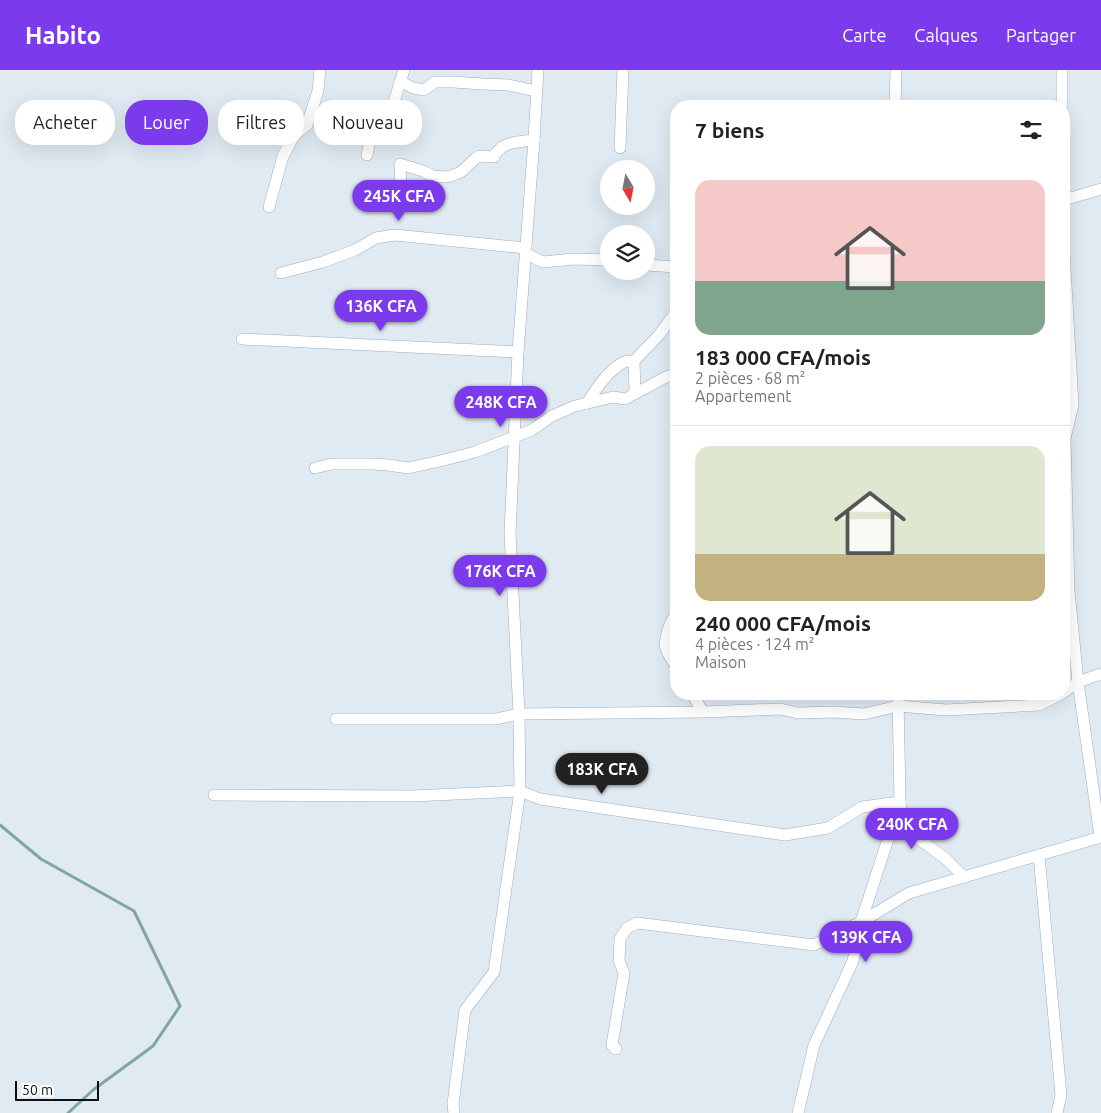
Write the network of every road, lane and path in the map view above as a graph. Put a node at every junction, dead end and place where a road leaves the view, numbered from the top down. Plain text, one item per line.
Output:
1 (320, 70) edge
2 (538, 70) edge
3 (623, 70) edge
4 (896, 70) edge
5 (1062, 70) edge
6 (402, 75) edge
7 (536, 91) junction
8 (895, 100) edge
9 (1062, 100) edge
10 (534, 140) junction
11 (620, 148) dead end
12 (367, 155) dead end
13 (1101, 189) edge
14 (406, 198) dead end
15 (1070, 198) edge
16 (269, 207) dead end
17 (525, 250) junction
18 (600, 260) edge
19 (655, 265) edge
20 (670, 266) edge
21 (281, 273) dead end
22 (670, 320) edge
23 (242, 338) dead end
24 (518, 352) junction
25 (1070, 354) edge
26 (634, 361) junction
27 (670, 376) edge
28 (600, 384) junction
29 (635, 393) junction
30 (613, 397) junction
31 (586, 403) junction
32 (1070, 417) edge
33 (514, 437) junction
34 (315, 468) dead end
35 (1070, 601) edge
36 (670, 626) edge
37 (670, 656) edge
38 (1101, 674) edge
39 (1078, 682) junction
40 (1070, 688) edge
41 (696, 700) edge
42 (898, 700) edge
43 (1049, 700) edge
44 (898, 706) junction
45 (703, 712) junction
46 (519, 714) junction
47 (336, 719) dead end
48 (520, 791) junction
49 (214, 795) dead end
50 (900, 802) junction
51 (1100, 837) edge
52 (1039, 855) junction
53 (964, 877) junction
54 (861, 922) junction
55 (616, 1049) dead end
56 (454, 1113) edge
57 (798, 1113) edge
58 (1057, 1113) edge

1 - 16 street
2 - 7 street
3 - 11 street
4 - 8 street
5 - 9 street
6 - 7 street
6 - 12 street
7 - 10 street
10 - 14 street
10 - 17 street
13 - 15 street
17 - 18 street
17 - 21 street
17 - 24 street
19 - 20 street
22 - 26 street
23 - 24 street
24 - 33 street
25 - 32 street
26 - 28 street
26 - 29 street
27 - 29 street
28 - 30 street
28 - 31 street
29 - 30 street
30 - 31 street
31 - 33 street
33 - 34 street
33 - 46 street
35 - 39 street
36 - 37 street
38 - 39 street
39 - 40 street
39 - 51 street
41 - 45 street
42 - 44 street
43 - 44 street
44 - 45 street
44 - 50 street
45 - 46 street
46 - 47 street
46 - 48 street
48 - 49 street
48 - 50 street
48 - 56 street
50 - 53 street
50 - 54 street
51 - 52 street
52 - 53 street
52 - 58 street
53 - 54 street
54 - 55 street
54 - 57 street

